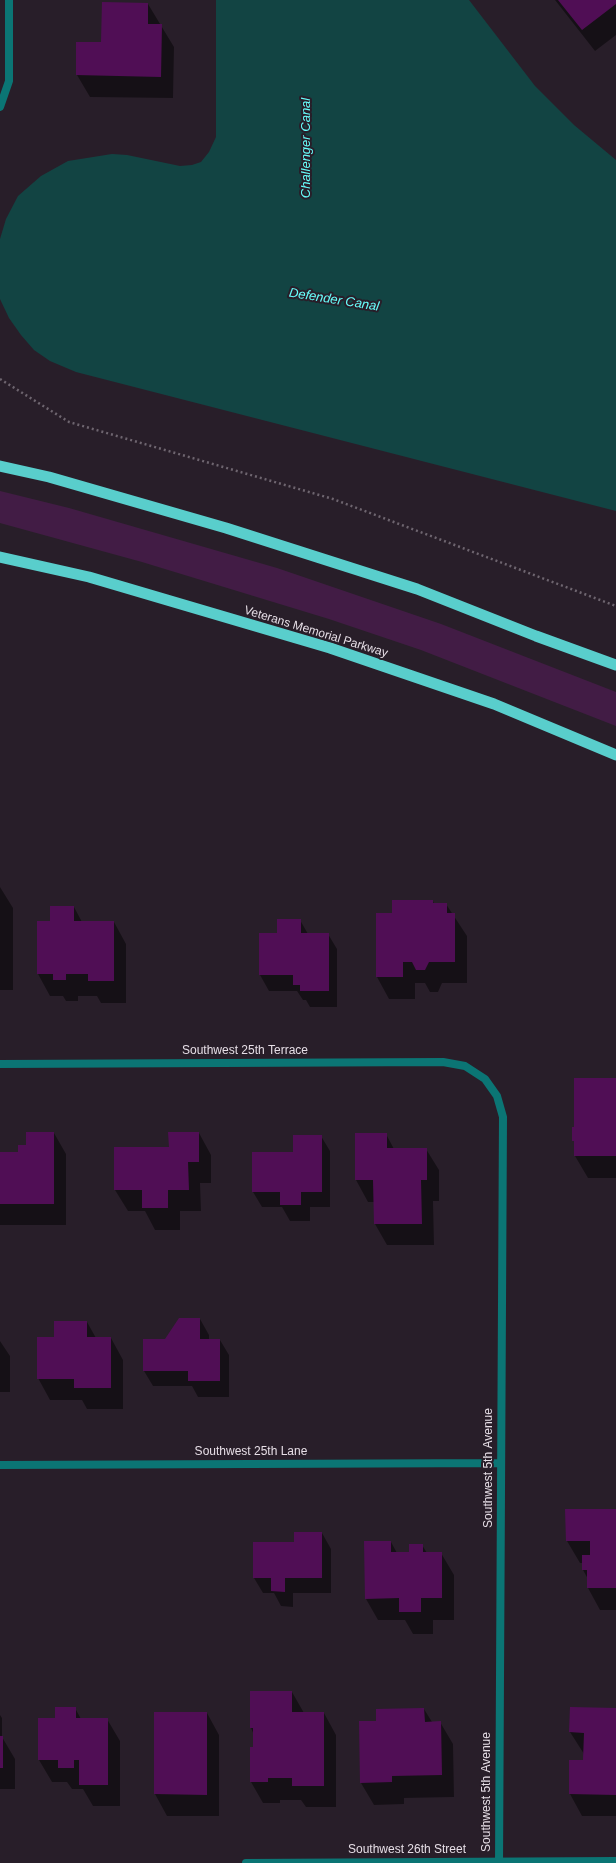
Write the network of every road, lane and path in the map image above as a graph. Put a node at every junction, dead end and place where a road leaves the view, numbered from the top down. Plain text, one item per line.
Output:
1 (9, 0) edge
2 (0, 107) edge
3 (0, 379) edge
4 (0, 466) edge
5 (0, 557) edge
6 (616, 606) edge
7 (616, 665) edge
8 (616, 755) edge
9 (0, 1064) edge
10 (485, 1079) joint
11 (501, 1462) junction
12 (0, 1465) edge
13 (616, 1861) edge
14 (499, 1862) edge
15 (246, 1863) edge

1 - 2 street
3 - 6 path
4 - 7 highway
5 - 8 highway, Veterans Memorial Parkway
9 - 10 street, Southwest 25th Terrace
10 - 11 street, Southwest 5th Avenue
11 - 12 street, Southwest 25th Lane
11 - 14 street, Southwest 5th Avenue
13 - 14 street, Southwest 26th Street
14 - 15 street, Southwest 26th Street

